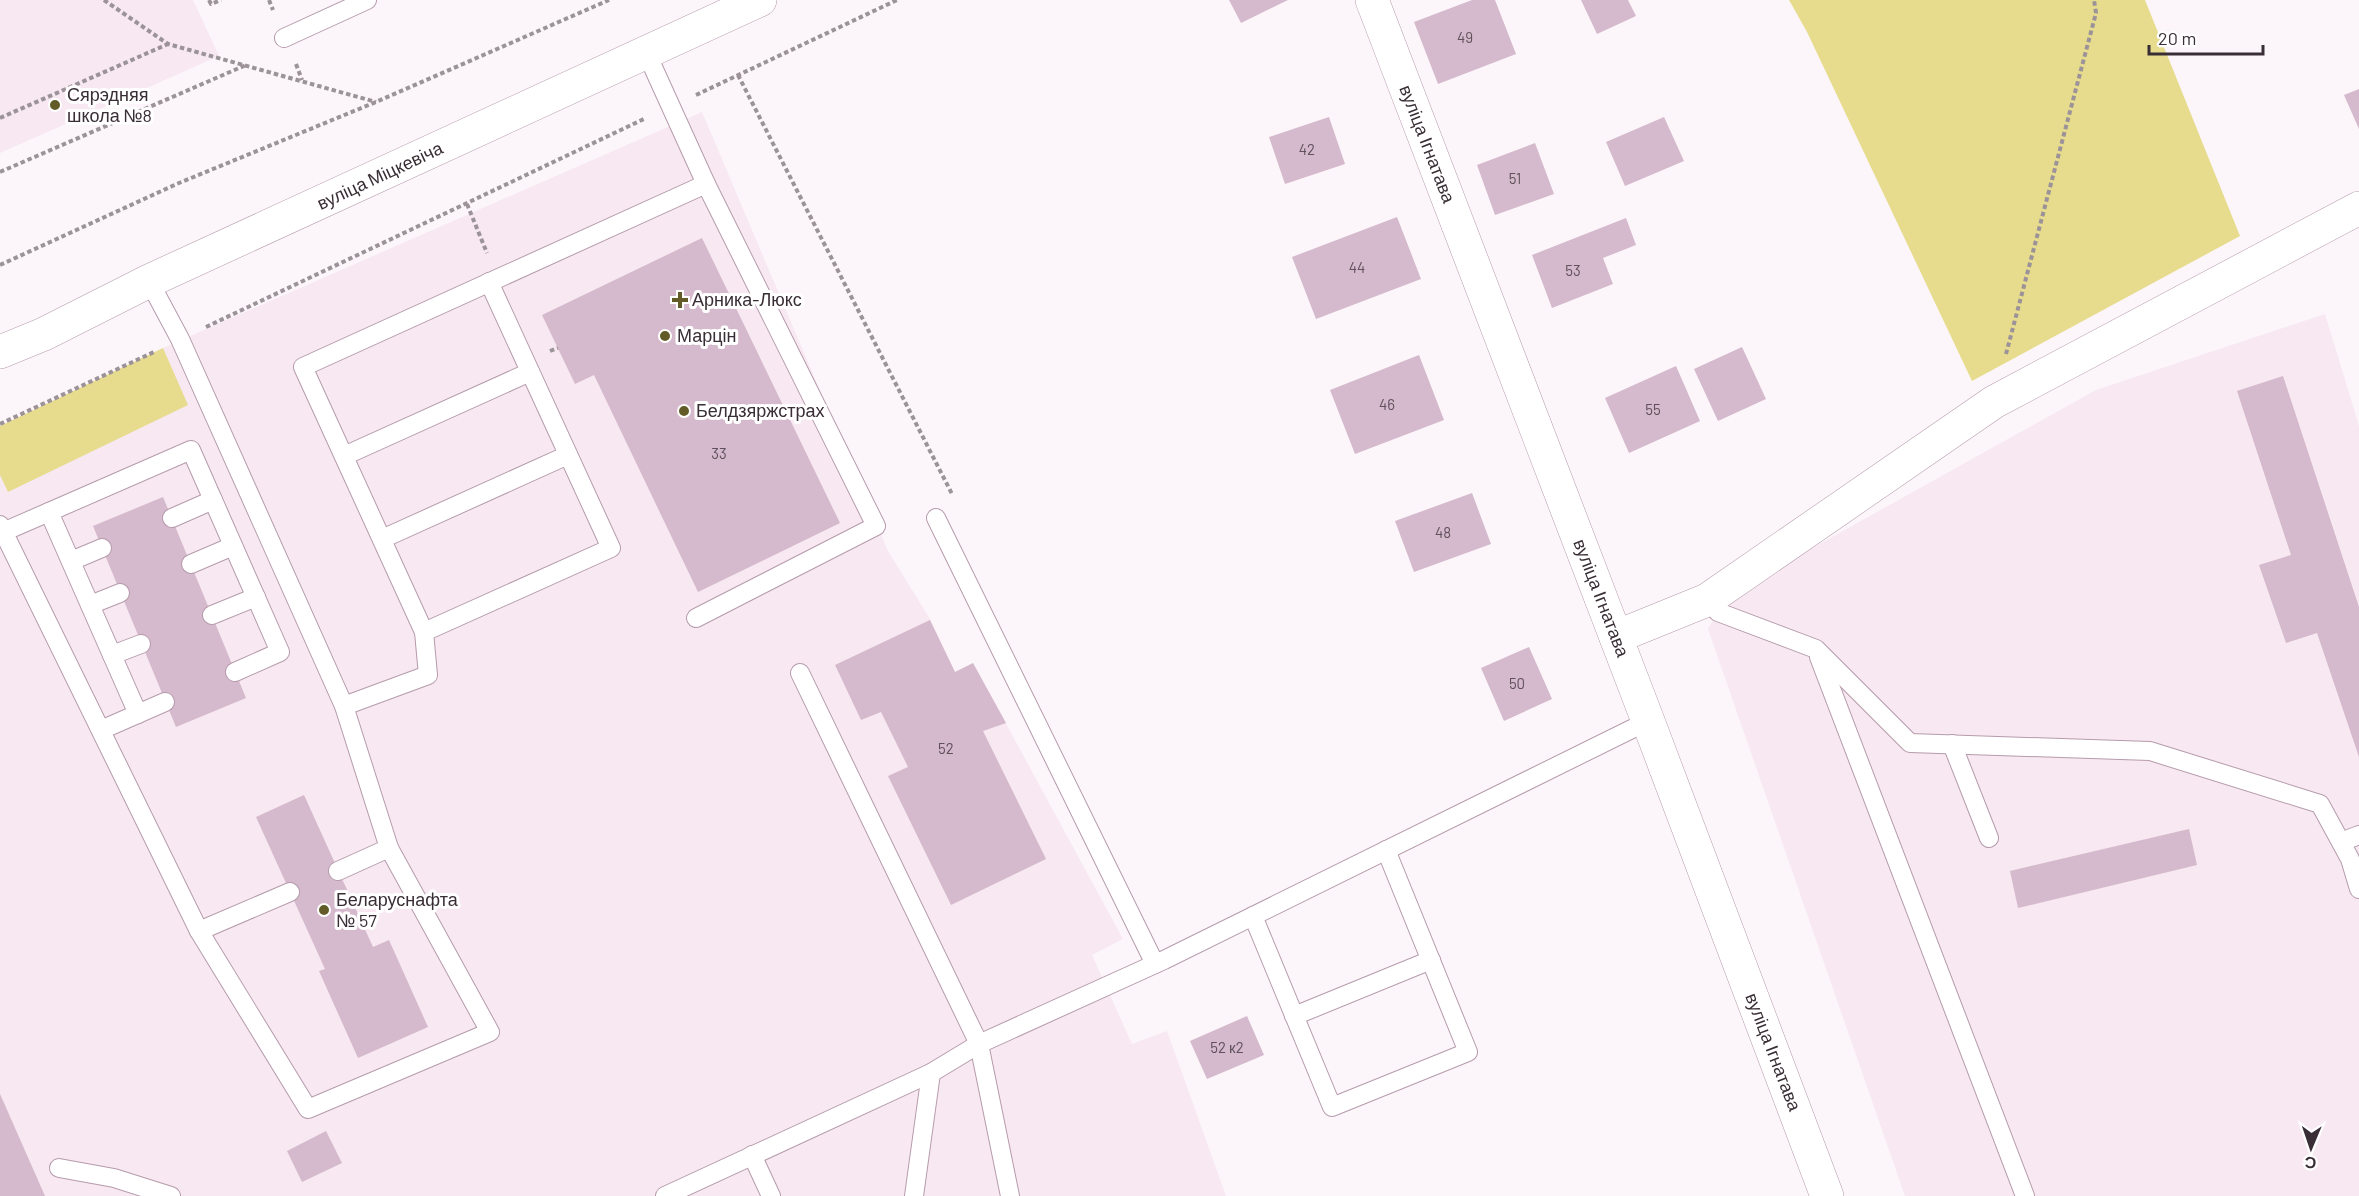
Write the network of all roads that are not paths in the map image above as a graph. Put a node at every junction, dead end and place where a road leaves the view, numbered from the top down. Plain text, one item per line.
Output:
1 (367, 0) edge
2 (760, 0) edge
3 (1372, 0) edge
4 (285, 38) dead end
5 (647, 54) junction
6 (706, 184) junction
7 (2359, 208) edge
8 (149, 281) junction
9 (489, 282) junction
10 (0, 352) edge
11 (530, 372) junction
12 (568, 455) junction
13 (344, 456) junction
14 (213, 500) junction
15 (50, 512) junction
16 (172, 518) dead end
17 (936, 518) dead end
18 (2, 528) edge
19 (382, 539) junction
20 (233, 546) junction
21 (102, 548) dead end
22 (71, 561) junction
23 (191, 564) dead end
24 (120, 592) dead end
25 (256, 597) junction
26 (1707, 600) junction
27 (90, 605) junction
28 (212, 615) dead end
29 (696, 618) dead end
30 (424, 632) junction
31 (1616, 637) junction
32 (141, 644) dead end
33 (1816, 649) junction
34 (112, 655) junction
35 (235, 672) dead end
36 (800, 673) dead end
37 (165, 702) dead end
38 (344, 706) junction
39 (138, 714) junction
40 (1648, 721) junction
41 (101, 730) junction
42 (1952, 744) junction
43 (2359, 835) edge
44 (1989, 838) dead end
45 (2341, 842) junction
46 (389, 848) junction
47 (1386, 850) junction
48 (338, 871) dead end
49 (2359, 889) edge
50 (290, 892) dead end
51 (1253, 916) junction
52 (199, 931) junction
53 (1431, 960) junction
54 (1155, 964) junction
55 (1294, 1016) junction
56 (979, 1044) junction
57 (931, 1073) junction
58 (752, 1155) junction
59 (59, 1168) dead end
60 (171, 1196) edge
61 (665, 1196) edge
62 (771, 1196) edge
63 (914, 1196) edge
64 (1010, 1196) edge
65 (1827, 1196) edge
66 (2025, 1196) edge

1 - 4 lane
2 - 5 street, вуліца Міцкевіча
3 - 31 street, вуліца Ігнатава
5 - 6 lane
5 - 8 street, вуліца Міцкевіча
6 - 9 lane
6 - 29 lane
7 - 26 street
8 - 10 street, вуліца Міцкевіча
8 - 38 lane
9 - 11 lane
9 - 13 lane
11 - 12 lane
11 - 13 lane
12 - 19 lane
12 - 30 lane
13 - 19 lane
14 - 15 lane
14 - 16 lane
14 - 20 lane
15 - 18 lane
15 - 22 lane
17 - 54 lane
18 - 41 lane
19 - 30 lane
20 - 23 lane
20 - 25 lane
21 - 22 lane
22 - 27 lane
24 - 27 lane
25 - 28 lane
25 - 35 lane
26 - 31 street
26 - 33 lane
27 - 34 lane
30 - 38 lane
31 - 40 street, вуліца Ігнатава
32 - 34 lane
33 - 42 lane
33 - 66 lane
34 - 39 lane
36 - 56 lane
37 - 39 lane
38 - 46 lane
39 - 41 lane
40 - 47 lane
40 - 65 street, вуліца Ігнатава
41 - 52 lane
42 - 44 lane
42 - 45 lane
43 - 45 lane
45 - 49 lane
46 - 48 lane
46 - 52 lane
47 - 51 lane
47 - 53 lane
50 - 52 lane
51 - 54 lane
51 - 55 lane
53 - 55 lane
53 - 55 lane
54 - 56 lane
56 - 57 lane
56 - 64 lane
57 - 58 lane
57 - 63 lane
58 - 61 lane
58 - 62 lane
59 - 60 lane

